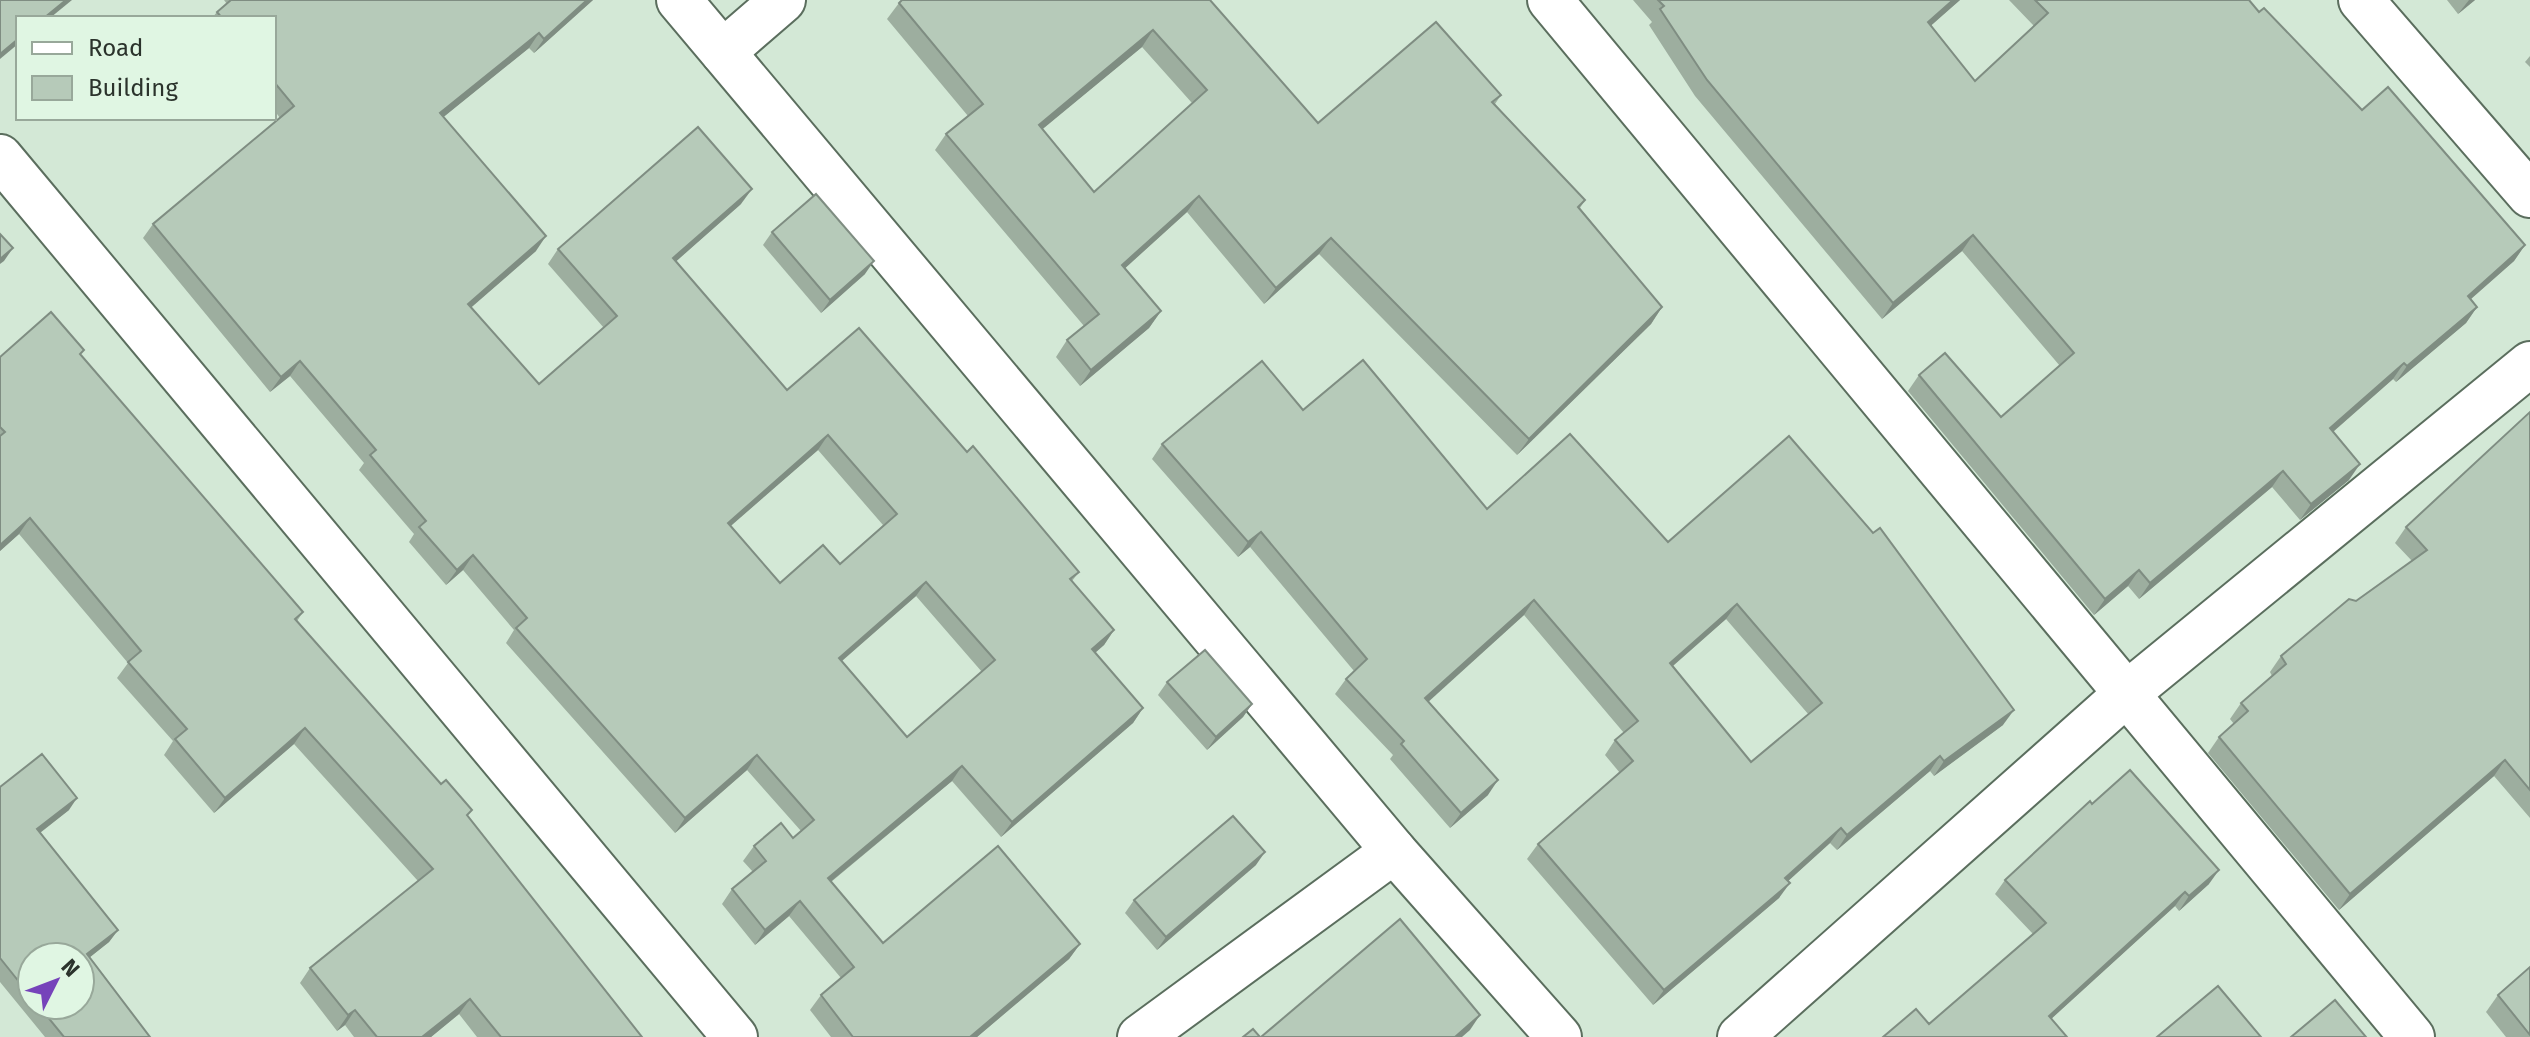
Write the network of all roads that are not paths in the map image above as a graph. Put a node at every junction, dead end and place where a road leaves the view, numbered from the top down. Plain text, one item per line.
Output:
1 (679, 0) edge
2 (783, 0) edge
3 (1550, 0) edge
4 (2361, 0) edge
5 (723, 52) junction
6 (0, 157) edge
7 (2530, 195) edge
8 (2530, 364) edge
9 (2125, 695) junction
10 (1394, 851) junction
11 (735, 1037) edge
12 (1140, 1037) edge
13 (1559, 1037) edge
14 (1740, 1037) edge
15 (2412, 1037) edge

1 - 5 street
2 - 5 street
3 - 9 street
4 - 7 street
5 - 10 street
6 - 11 street
8 - 9 street
9 - 14 street
9 - 15 street
10 - 12 street
10 - 13 street

